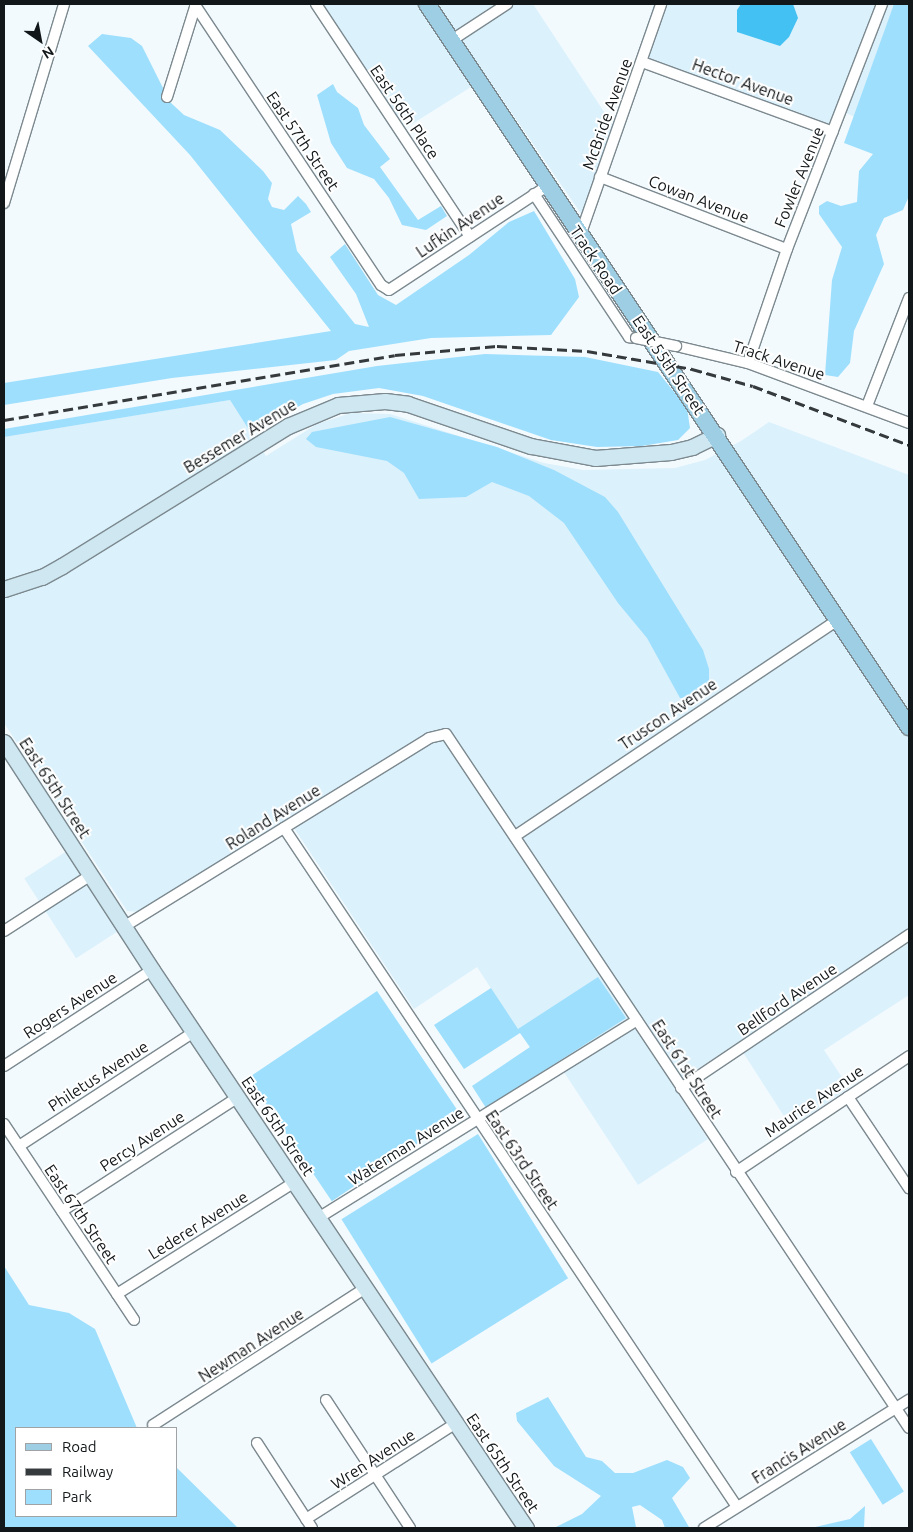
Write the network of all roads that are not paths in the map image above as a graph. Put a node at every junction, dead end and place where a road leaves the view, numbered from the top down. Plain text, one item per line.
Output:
1 (64, 4) edge
2 (316, 4) edge
3 (427, 4) edge
4 (507, 4) edge
5 (660, 4) edge
6 (882, 4) edge
7 (195, 5) edge
8 (452, 40) junction
9 (642, 62) junction
10 (167, 97) dead end
11 (833, 132) junction
12 (600, 177) junction
13 (549, 185) junction
14 (534, 194) junction
15 (4, 203) edge
16 (581, 233) junction
17 (470, 237) junction
18 (787, 249) junction
19 (389, 290) joint
20 (909, 298) edge
21 (636, 338) joint
22 (748, 363) junction
23 (867, 406) junction
24 (909, 423) edge
25 (716, 435) junction
26 (4, 589) edge
27 (839, 619) junction
28 (909, 727) edge
29 (437, 734) joint
30 (4, 742) edge
31 (284, 828) junction
32 (515, 836) junction
33 (91, 875) junction
34 (124, 926) junction
35 (4, 931) edge
36 (909, 935) edge
37 (152, 970) junction
38 (637, 1020) junction
39 (194, 1032) junction
40 (909, 1056) edge
41 (4, 1066) edge
42 (681, 1088) junction
43 (238, 1097) junction
44 (848, 1097) junction
45 (478, 1120) junction
46 (4, 1124) edge
47 (18, 1146) junction
48 (736, 1172) junction
49 (295, 1182) junction
50 (909, 1188) edge
51 (62, 1211) junction
52 (318, 1218) junction
53 (364, 1289) junction
54 (117, 1294) junction
55 (134, 1320) dead end
56 (326, 1400) dead end
57 (909, 1400) edge
58 (897, 1409) junction
59 (456, 1423) junction
60 (153, 1425) dead end
61 (909, 1428) edge
62 (257, 1443) dead end
63 (374, 1475) junction
64 (737, 1507) junction
65 (309, 1524) edge
66 (410, 1528) edge
67 (526, 1528) edge
68 (704, 1528) edge

1 - 15 street
2 - 17 street, East 56th Place
3 - 8 main road, East 55th Street
4 - 8 street
5 - 9 street, McBride Avenue
6 - 11 street, Fowler Avenue
7 - 10 street
7 - 19 street, East 57th Street
8 - 13 main road, East 55th Street
9 - 11 street, Hector Avenue
9 - 12 street, McBride Avenue
11 - 18 street, Fowler Avenue
12 - 16 street, McBride Avenue
12 - 18 street, Cowan Avenue
13 - 14 street, Lufkin Avenue
13 - 16 main road, East 55th Street
14 - 17 street, Lufkin Avenue
14 - 21 street, Track Road
16 - 25 main road, East 55th Street
17 - 19 street, Lufkin Avenue
18 - 22 street, Fowler Avenue
20 - 23 street
21 - 22 street, Track Avenue, bridge
22 - 23 street, Track Avenue
23 - 24 street, Track Avenue
25 - 26 street, Bessemer Avenue
25 - 27 main road, East 55th Street
27 - 28 main road, East 55th Street
27 - 32 street, Truscon Avenue
29 - 31 street, Roland Avenue
29 - 32 street, East 61st Street
30 - 33 street, East 65th Street
31 - 34 street, Roland Avenue
31 - 45 street, East 63rd Street
32 - 38 street, East 61st Street
33 - 34 street, East 65th Street
33 - 35 street
34 - 37 street, East 65th Street
36 - 42 street, Bellford Avenue
37 - 39 street, East 65th Street
37 - 41 street, Rogers Avenue
38 - 42 street, East 61st Street
38 - 45 street, Waterman Avenue
39 - 43 street, East 65th Street
39 - 47 street, Philetus Avenue
40 - 44 street, Maurice Avenue
42 - 48 street, East 61st Street
43 - 49 street, East 65th Street
43 - 51 street, Percy Avenue
44 - 48 street, Maurice Avenue
44 - 50 street
45 - 52 street, Waterman Avenue
45 - 64 street, East 63rd Street
46 - 47 street, East 67th Street
47 - 51 street, East 67th Street
48 - 58 street, East 61st Street
49 - 52 street, East 65th Street
49 - 54 street, Lederer Avenue
51 - 54 street, East 67th Street
52 - 53 street, East 65th Street
53 - 59 street, East 65th Street
53 - 60 street, Newman Avenue
54 - 55 street, East 67th Street
56 - 63 street
57 - 58 street, Francis Avenue
58 - 61 street, East 61st Street
58 - 64 street, Francis Avenue
59 - 63 street, Wren Avenue
59 - 67 street, East 65th Street
62 - 65 street
63 - 65 street, Wren Avenue
63 - 66 street
64 - 68 street, Francis Avenue

